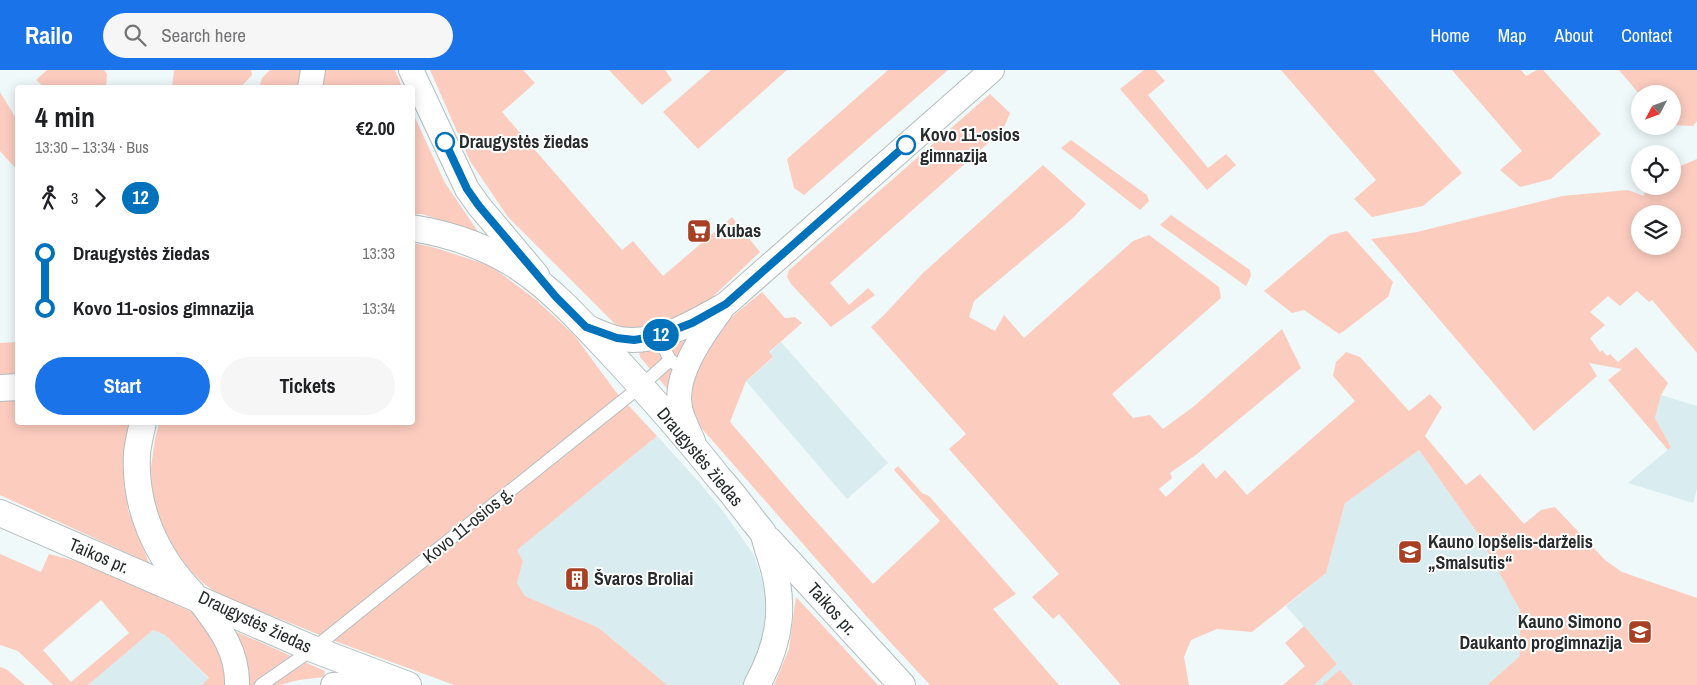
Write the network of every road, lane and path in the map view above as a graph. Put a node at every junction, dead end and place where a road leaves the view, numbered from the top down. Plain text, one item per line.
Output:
1 (313, 70) edge
2 (411, 70) edge
3 (992, 70) edge
4 (310, 85) edge
5 (415, 229) edge
6 (556, 297) junction
7 (726, 304) junction
8 (586, 327) junction
9 (658, 336) junction
10 (677, 365) junction
11 (641, 386) junction
12 (15, 387) edge
13 (0, 388) edge
14 (142, 425) edge
15 (698, 452) junction
16 (0, 514) edge
17 (762, 532) junction
18 (198, 599) junction
19 (313, 649) junction
20 (404, 684) edge
21 (237, 685) edge
22 (261, 685) edge
23 (333, 685) edge
24 (757, 685) edge
25 (902, 685) edge

1 - 4 main road
2 - 6 main road
3 - 7 main road, Kovo 11-osios g.
5 - 6 main road, Draugystės žiedas
6 - 8 main road, Draugystės žiedas
7 - 9 main road, Kovo 11-osios g.
7 - 10 main road, Kovo 11-osios g.
8 - 9 main road, Kovo 11-osios g.
8 - 11 main road, Draugystės žiedas
9 - 10 street
10 - 11 street, Kovo 11-osios g.
10 - 15 main road, Kovo 11-osios g.
11 - 15 main road, Draugystės žiedas
11 - 19 street, Kovo 11-osios g.
12 - 13 main road
14 - 18 main road, Draugystės žiedas
15 - 17 main road, Draugystės žiedas
16 - 18 main road, Taikos pr.
17 - 24 main road, Draugystės žiedas
17 - 25 main road, Taikos pr.
18 - 19 main road, Draugystės žiedas
18 - 21 main road
19 - 20 main road, Draugystės žiedas
19 - 22 street, Kovo 11-osios g.
20 - 23 main road

